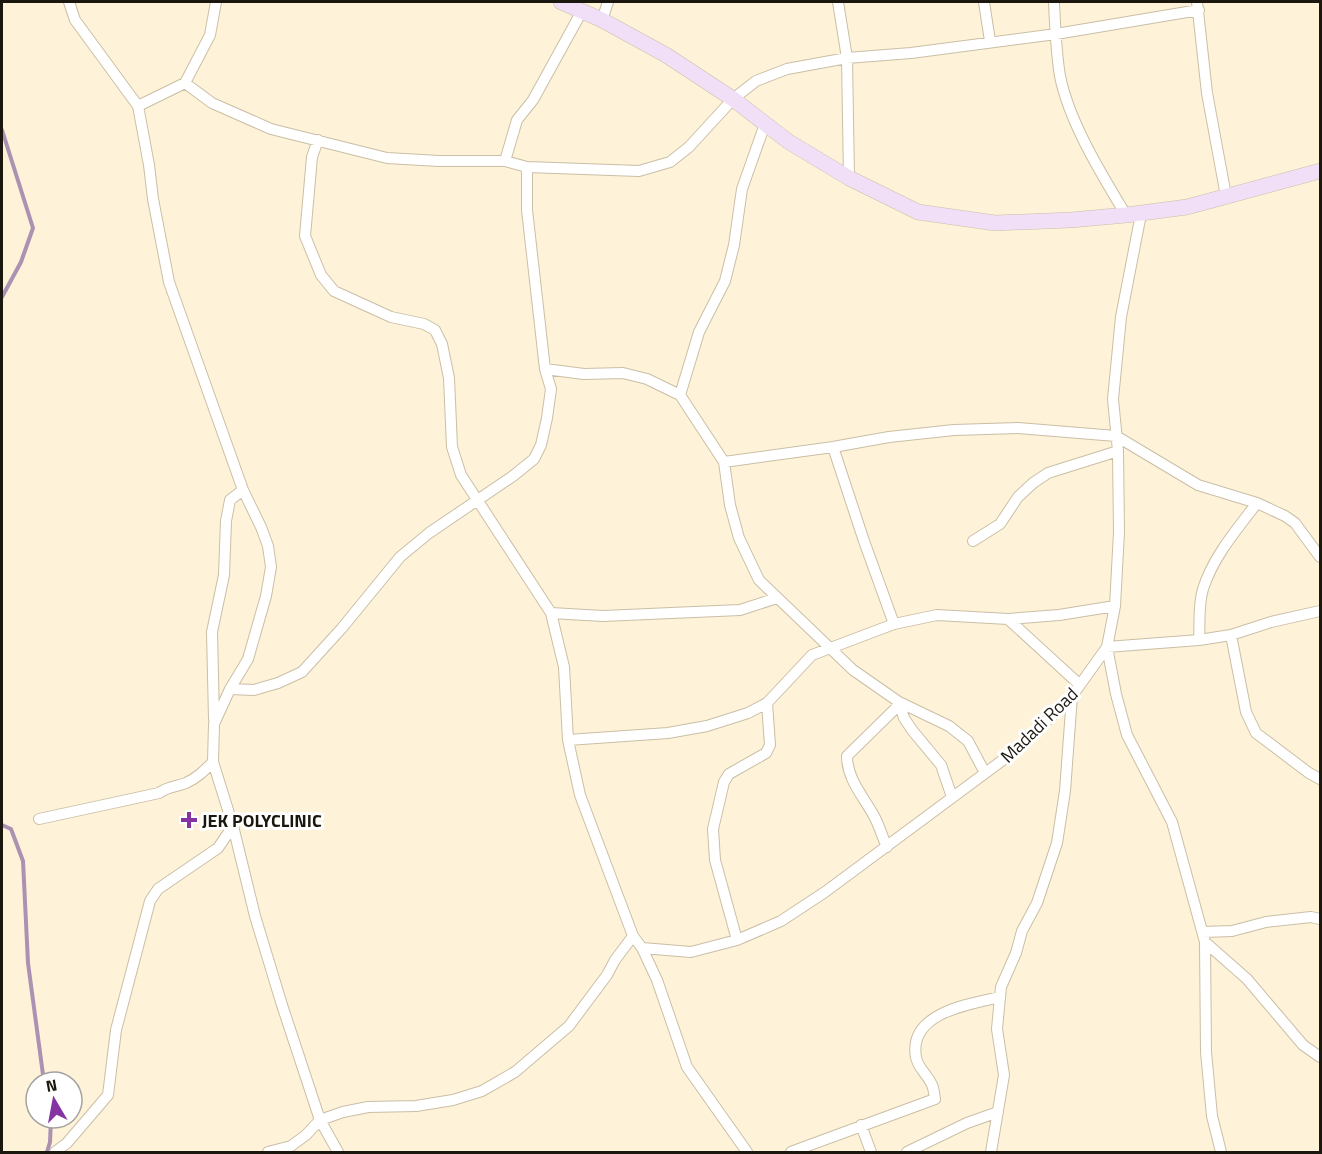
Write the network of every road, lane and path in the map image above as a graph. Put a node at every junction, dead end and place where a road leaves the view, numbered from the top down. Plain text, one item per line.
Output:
1 (69, 2) edge
2 (216, 2) edge
3 (561, 2) edge
4 (608, 2) edge
5 (838, 2) edge
6 (984, 2) edge
7 (1054, 2) edge
8 (1198, 6) edge
9 (582, 11) junction
10 (602, 20) junction
11 (1056, 34) junction
12 (990, 41) junction
13 (846, 58) junction
14 (185, 83) junction
15 (733, 99) junction
16 (138, 106) junction
17 (765, 124) junction
18 (318, 140) junction
19 (505, 161) junction
20 (528, 167) junction
21 (1320, 171) edge
22 (849, 177) junction
23 (1226, 196) junction
24 (1133, 214) junction
25 (545, 369) junction
26 (680, 395) junction
27 (1116, 436) junction
28 (833, 447) junction
29 (1118, 451) junction
30 (724, 462) junction
31 (243, 490) junction
32 (475, 500) junction
33 (1257, 503) junction
34 (973, 541) dead end
35 (1320, 557) edge
36 (777, 598) junction
37 (1115, 606) junction
38 (1320, 611) edge
39 (551, 613) junction
40 (1008, 619) junction
41 (894, 624) junction
42 (815, 633) junction
43 (1231, 635) junction
44 (1199, 640) junction
45 (1107, 647) junction
46 (829, 648) junction
47 (812, 655) junction
48 (1080, 686) junction
49 (230, 689) junction
50 (1072, 696) junction
51 (767, 703) junction
52 (899, 704) junction
53 (214, 724) junction
54 (568, 740) junction
55 (213, 762) junction
56 (985, 774) junction
57 (1320, 778) edge
58 (952, 797) junction
59 (39, 819) dead end
60 (233, 826) junction
61 (887, 846) junction
62 (1320, 919) edge
63 (633, 936) junction
64 (1204, 937) junction
65 (737, 940) junction
66 (642, 948) junction
67 (1000, 997) junction
68 (1320, 1057) edge
69 (998, 1112) junction
70 (320, 1120) junction
71 (861, 1125) junction
72 (55, 1152) edge
73 (268, 1152) edge
74 (338, 1152) edge
75 (747, 1152) edge
76 (790, 1152) edge
77 (871, 1152) edge
78 (907, 1152) edge
79 (991, 1152) edge
80 (1221, 1152) edge

1 - 16 street
2 - 14 street
3 - 9 main road
4 - 10 street
5 - 13 street
6 - 12 street
7 - 11 street
8 - 11 street
8 - 23 street
9 - 10 main road
9 - 19 street
10 - 15 main road
11 - 12 street
11 - 24 street
12 - 13 street
13 - 15 street
13 - 22 street
14 - 16 street
14 - 18 street
15 - 17 main road
15 - 20 street
16 - 31 street
17 - 22 main road
17 - 26 street
18 - 19 street
18 - 32 street
19 - 20 street
20 - 25 street
21 - 23 main road
22 - 24 main road
23 - 24 main road
24 - 27 street, Madadi Road
25 - 26 street
25 - 32 street
26 - 30 street
27 - 28 street
27 - 29 street, Madadi Road
27 - 33 street
28 - 30 street
28 - 41 street
29 - 34 street
29 - 37 street, Madadi Road
30 - 36 street
31 - 49 street
31 - 53 street
32 - 39 street
32 - 49 street
33 - 35 street
33 - 44 street
36 - 39 street
36 - 42 street
37 - 40 street
37 - 45 street, Madadi Road
38 - 43 street
39 - 54 street
40 - 41 street
40 - 48 street
41 - 46 street
42 - 46 street
42 - 47 street
43 - 44 street
43 - 57 street
44 - 45 street
45 - 48 street, Madadi Road
45 - 64 street
46 - 47 street
46 - 52 street
47 - 51 street
48 - 50 street, Madadi Road
49 - 53 street
50 - 56 street, Madadi Road
50 - 67 street
51 - 54 street
51 - 65 street
52 - 56 street
52 - 58 street
52 - 61 street
53 - 55 street
54 - 63 street
55 - 59 street
55 - 60 street
56 - 58 street, Madadi Road
58 - 61 street, Madadi Road
60 - 70 street
60 - 72 street
61 - 65 street, Madadi Road
62 - 64 street
63 - 66 street
63 - 70 street
64 - 68 street
64 - 80 street
65 - 66 street, Madadi Road
66 - 75 street
67 - 69 street
67 - 71 street
69 - 78 street
69 - 79 street
70 - 73 street
70 - 74 street
71 - 76 street
71 - 77 street

